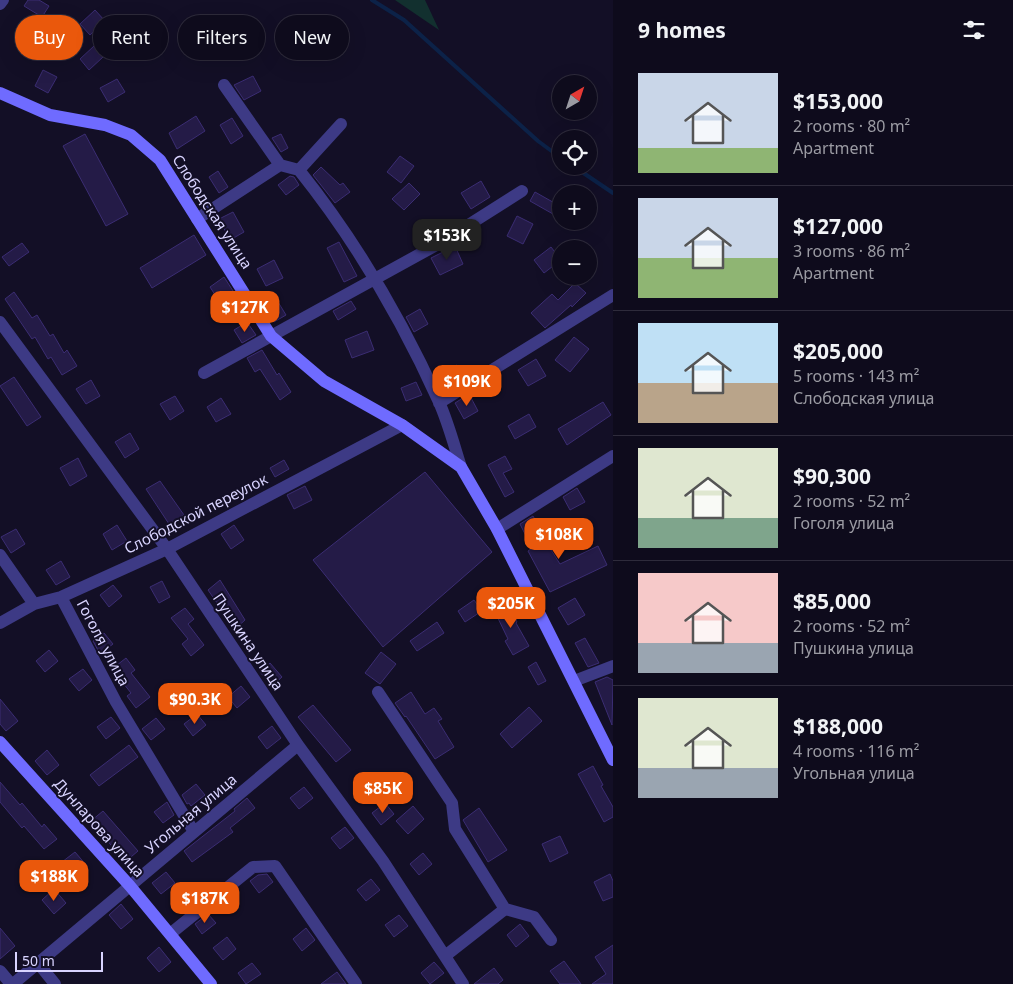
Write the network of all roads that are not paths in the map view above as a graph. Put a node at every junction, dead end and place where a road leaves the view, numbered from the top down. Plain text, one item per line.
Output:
1 (3, 0) edge
2 (0, 4) edge
3 (224, 86) dead end
4 (0, 92) edge
5 (342, 124) dead end
6 (280, 165) junction
7 (299, 170) junction
8 (522, 191) dead end
9 (197, 219) junction
10 (375, 279) junction
11 (613, 295) edge
12 (0, 322) edge
13 (271, 336) junction
14 (204, 373) dead end
15 (439, 403) junction
16 (402, 425) junction
17 (613, 456) edge
18 (462, 467) junction
19 (497, 529) junction
20 (166, 548) junction
21 (0, 555) edge
22 (61, 597) junction
23 (34, 604) junction
24 (0, 623) edge
25 (613, 666) edge
26 (574, 681) junction
27 (378, 692) dead end
28 (0, 742) edge
29 (298, 745) junction
30 (613, 760) edge
31 (194, 832) junction
32 (130, 886) junction
33 (505, 910) junction
34 (170, 934) junction
35 (551, 940) dead end
36 (445, 956) junction
37 (38, 963) junction
38 (0, 971) edge
39 (12, 984) edge
40 (55, 984) edge
41 (211, 984) edge
42 (356, 984) edge
43 (463, 984) edge

1 - 2 street
3 - 6 street
4 - 9 street, Слободская улица
5 - 7 street
6 - 7 street
6 - 9 street
7 - 10 street
8 - 10 street
9 - 13 street, Слободская улица
10 - 13 street
10 - 15 street
11 - 15 street
12 - 20 street, Пушкина улица
13 - 14 street
13 - 16 street, Слободская улица
15 - 18 street
16 - 18 street, Слободская улица
16 - 20 street, Слободской переулок
17 - 19 street
18 - 19 street, Слободская улица
19 - 26 street, Слободская улица
20 - 22 street, Слободской переулок
20 - 29 street, Пушкина улица
21 - 23 street
22 - 23 street, Слободской переулок
22 - 31 street, Гоголя улица
23 - 24 street, Слободской переулок
25 - 26 street
26 - 30 street, Слободская улица
27 - 33 street
28 - 32 street, Дунларова улица
29 - 31 street, Угольная улица
29 - 36 street, Пушкина улица
31 - 32 street, Угольная улица
32 - 34 street, Дунларова улица
32 - 37 street, Угольная улица
33 - 35 street
33 - 36 street
34 - 41 street, Дунларова улица
34 - 42 street
36 - 43 street, Пушкина улица
37 - 39 street, Угольная улица
37 - 40 street
38 - 39 street

